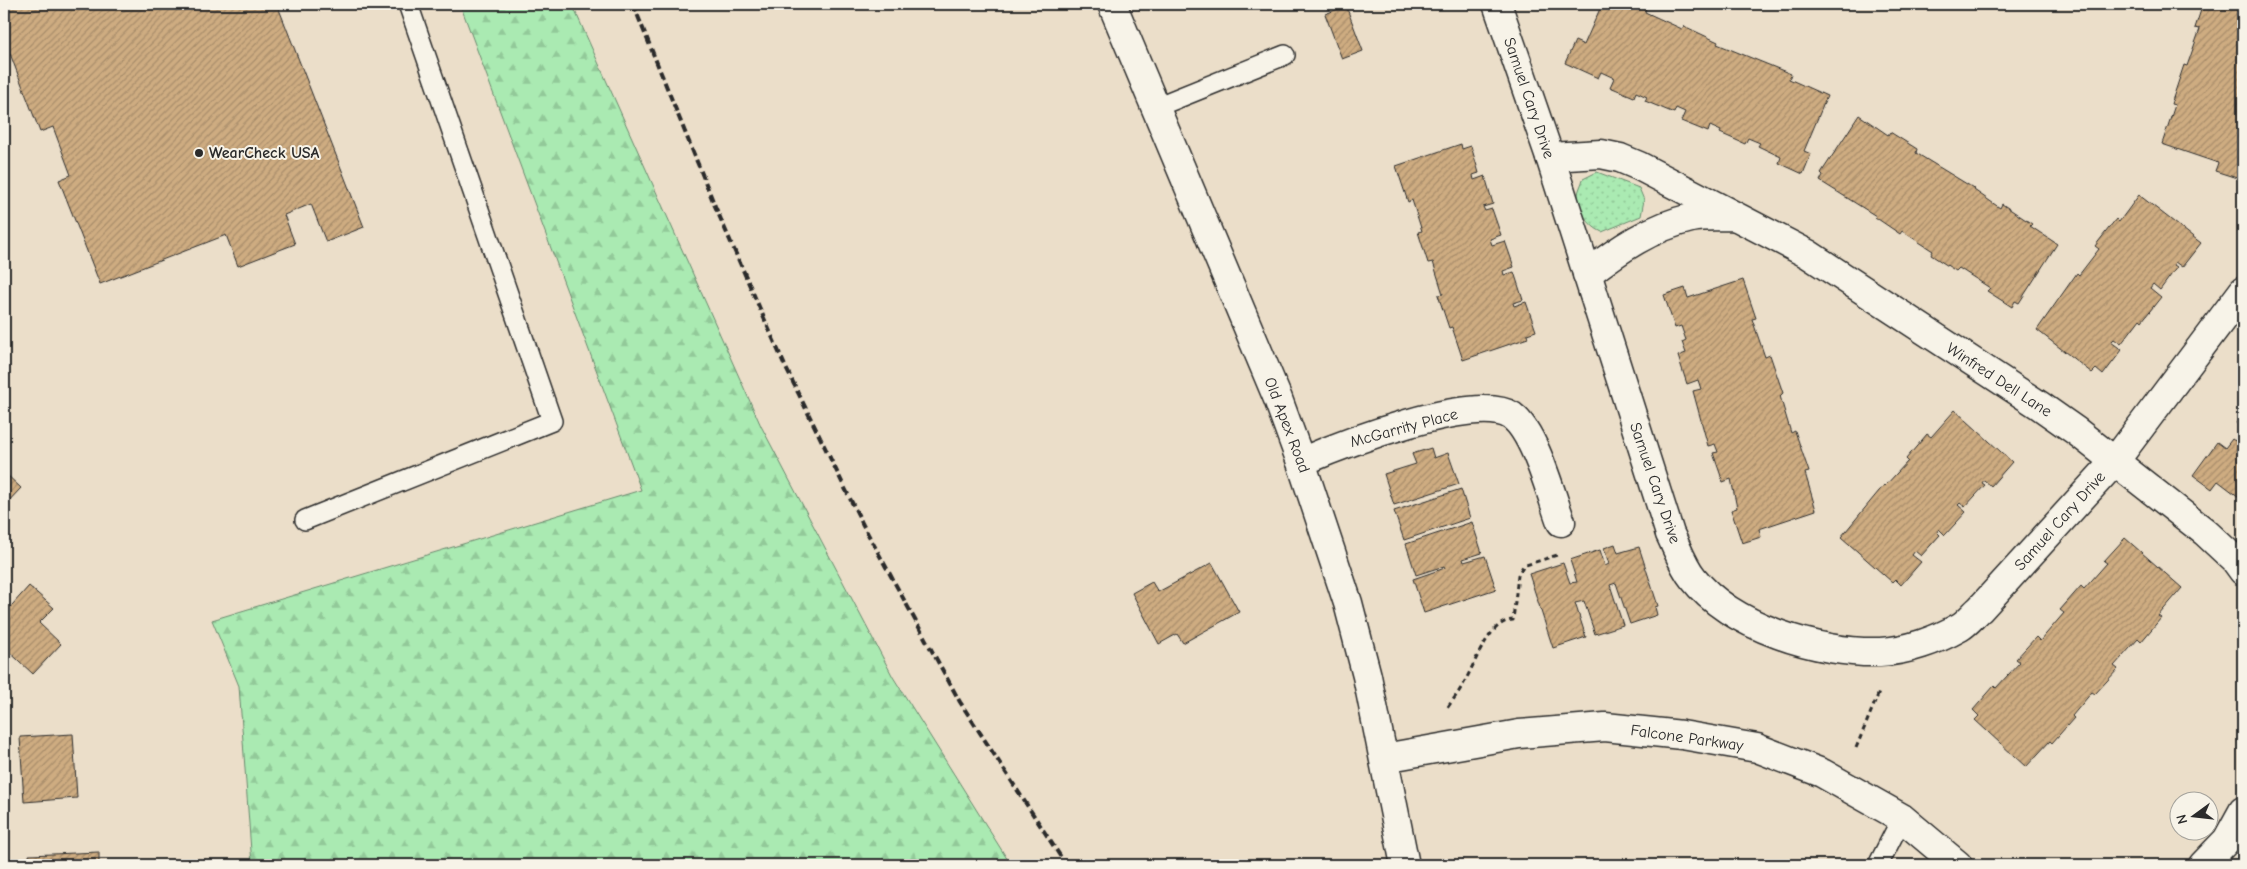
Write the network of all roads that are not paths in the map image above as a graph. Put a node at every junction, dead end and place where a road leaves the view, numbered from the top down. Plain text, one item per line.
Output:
1 (408, 4) edge
2 (1112, 4) edge
3 (1497, 4) edge
4 (1285, 55) dead end
5 (1156, 107) junction
6 (1550, 157) junction
7 (1735, 216) junction
8 (1587, 274) junction
9 (2243, 291) edge
10 (2115, 461) junction
11 (1301, 462) junction
12 (305, 520) dead end
13 (1561, 522) road end
14 (2243, 571) edge
15 (1384, 758) junction
16 (2243, 811) edge
17 (1902, 818) junction
18 (1405, 865) edge
19 (1878, 865) edge
20 (1958, 865) edge
21 (2202, 865) edge

1 - 12 lane
2 - 5 street, Old Apex Road
3 - 6 street, Samuel Cary Drive
4 - 5 lane
5 - 11 street, Old Apex Road
6 - 7 street, Winfred Dell Lane
6 - 8 street, Samuel Cary Drive
7 - 8 street
7 - 10 street, Winfred Dell Lane
8 - 10 street, Samuel Cary Drive
9 - 10 street, Samuel Cary Drive
10 - 14 street, Winfred Dell Lane
11 - 13 street, McGarrity Place
11 - 15 street, Old Apex Road
15 - 17 street, Falcone Parkway
15 - 18 street, Old Apex Road
16 - 21 street
17 - 19 lane
17 - 20 street, Falcone Parkway

